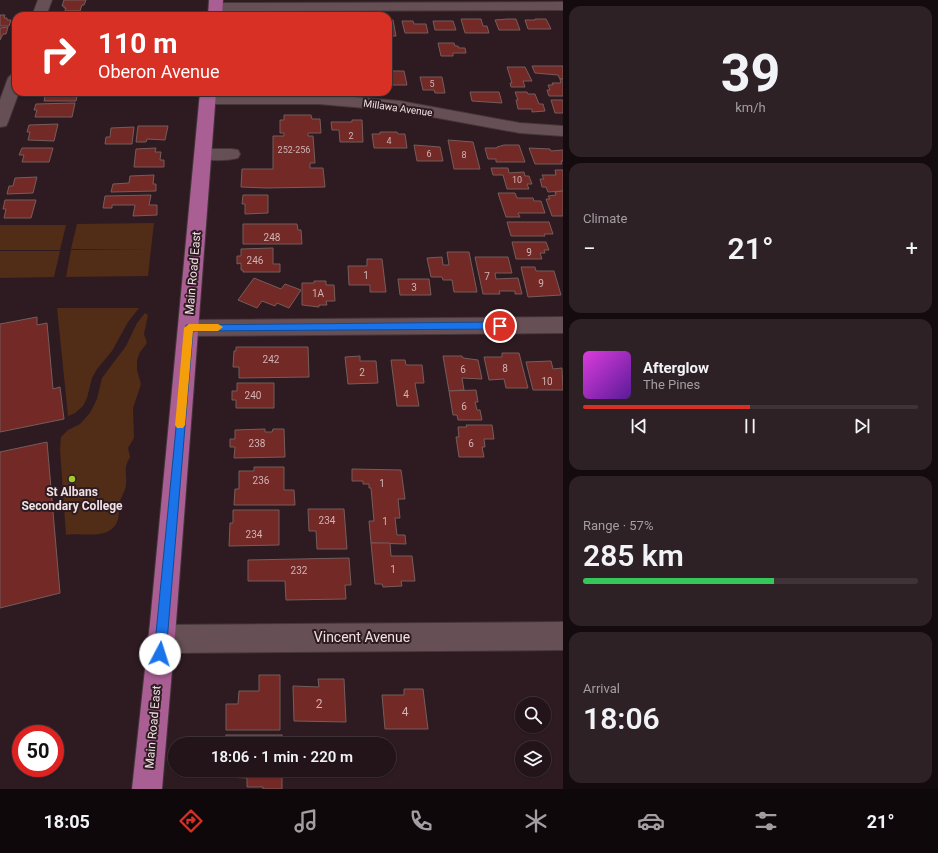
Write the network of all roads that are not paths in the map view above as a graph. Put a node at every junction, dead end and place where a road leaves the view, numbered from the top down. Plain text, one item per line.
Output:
1 (45, 0) edge
2 (563, 6) edge
3 (216, 8) edge
4 (40, 12) edge
5 (12, 89) edge
6 (208, 96) edge
7 (0, 122) edge
8 (563, 131) edge
9 (203, 154) junction
10 (232, 154) dead end
11 (563, 325) edge
12 (189, 328) junction
13 (563, 636) edge
14 (162, 639) junction
15 (147, 789) edge

1 - 4 street
2 - 3 street
5 - 7 street
6 - 8 street, Millawa Avenue
6 - 9 main road, Main Road East
9 - 10 street
9 - 12 main road, Main Road East
11 - 12 street
12 - 14 main road, Main Road East
13 - 14 street, Vincent Avenue
14 - 15 main road, Main Road East

